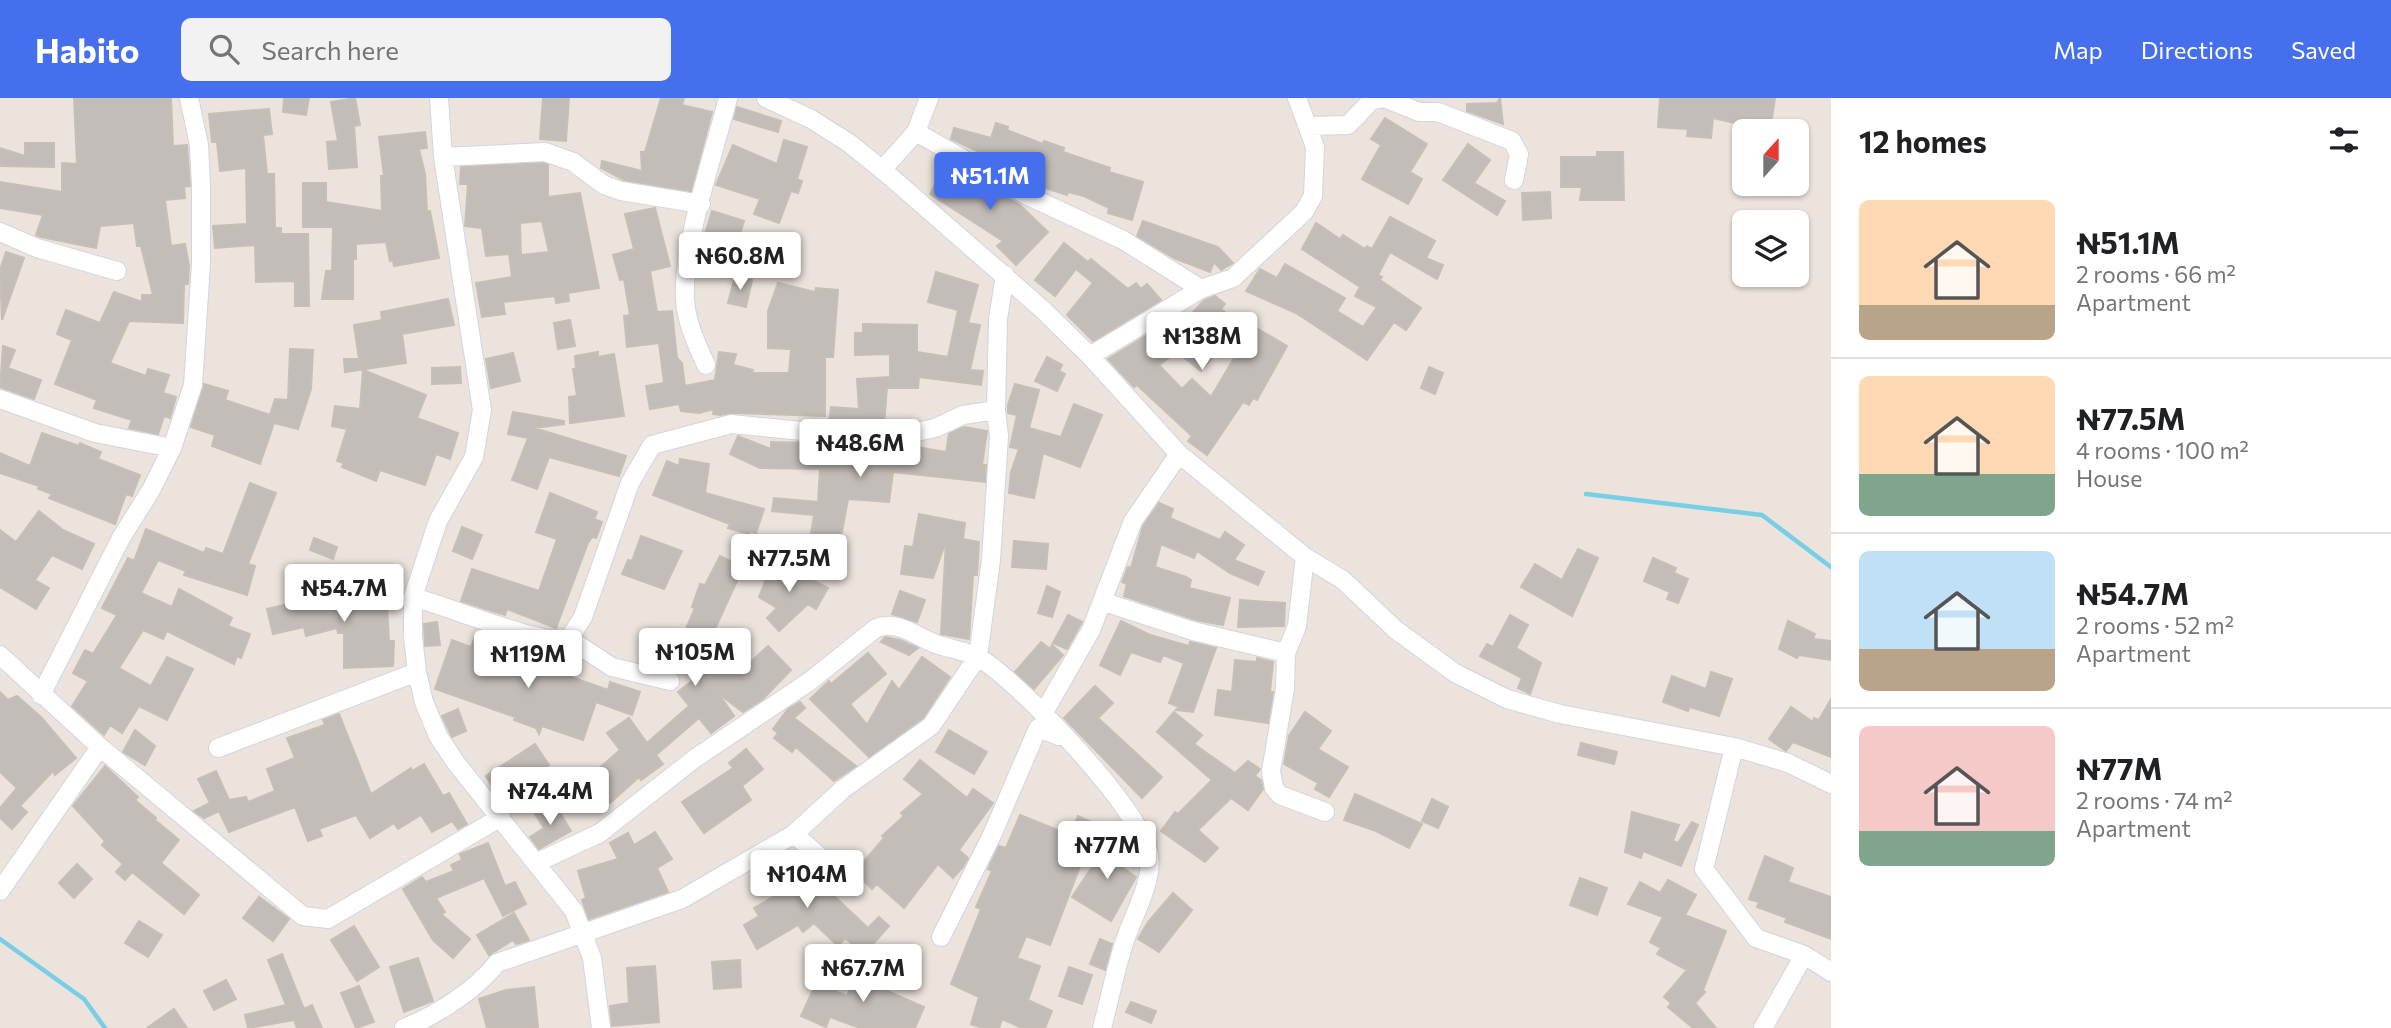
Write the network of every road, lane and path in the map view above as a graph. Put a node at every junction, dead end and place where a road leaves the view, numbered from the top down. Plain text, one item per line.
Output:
1 (189, 98) edge
2 (439, 98) edge
3 (728, 98) edge
4 (766, 98) edge
5 (929, 98) edge
6 (1297, 98) edge
7 (1308, 126) junction
8 (916, 132) junction
9 (443, 157) junction
10 (882, 170) junction
11 (1514, 180) dead end
12 (701, 204) junction
13 (0, 232) edge
14 (117, 271) dead end
15 (1005, 275) junction
16 (1201, 289) junction
17 (1090, 356) junction
18 (706, 365) dead end
19 (0, 398) edge
20 (996, 410) junction
21 (172, 448) junction
22 (1180, 454) junction
23 (1304, 557) junction
24 (413, 597) junction
25 (1104, 602) junction
26 (569, 639) junction
27 (1286, 653) junction
28 (0, 655) edge
29 (978, 656) junction
30 (417, 672) junction
31 (670, 681) dead end
32 (41, 695) junction
33 (1043, 714) junction
34 (1065, 739) junction
35 (100, 747) junction
36 (1734, 747) junction
37 (218, 748) dead end
38 (1831, 784) edge
39 (1325, 812) dead end
40 (502, 817) junction
41 (794, 834) junction
42 (538, 862) junction
43 (853, 886) dead end
44 (0, 891) edge
45 (582, 934) junction
46 (940, 937) dead end
47 (1804, 955) junction
48 (1831, 972) edge
49 (404, 1028) edge
50 (601, 1028) edge
51 (1102, 1028) edge
52 (1763, 1028) edge

1 - 21 street
2 - 9 street
3 - 12 street
4 - 10 street
5 - 8 street
6 - 7 street
7 - 11 street
7 - 16 street
8 - 10 street
8 - 16 street
9 - 12 street
9 - 24 street
10 - 15 street
12 - 18 street
13 - 14 street
15 - 17 street
15 - 20 street
16 - 17 street
17 - 22 street
19 - 21 street
20 - 26 street
20 - 29 street
21 - 32 street
22 - 23 street
22 - 25 street
23 - 27 street
23 - 36 street
24 - 26 street
24 - 30 street
25 - 27 street
25 - 33 street
26 - 31 street
27 - 39 street
28 - 32 street
29 - 33 street
29 - 41 street
29 - 42 street
30 - 37 street
30 - 40 street
32 - 35 street
33 - 34 street
34 - 46 street
34 - 51 street
35 - 40 street
35 - 44 street
36 - 38 street
36 - 47 street
40 - 42 street
41 - 43 street
41 - 45 street
42 - 45 street
45 - 49 street
45 - 50 street
47 - 48 street
47 - 52 street

